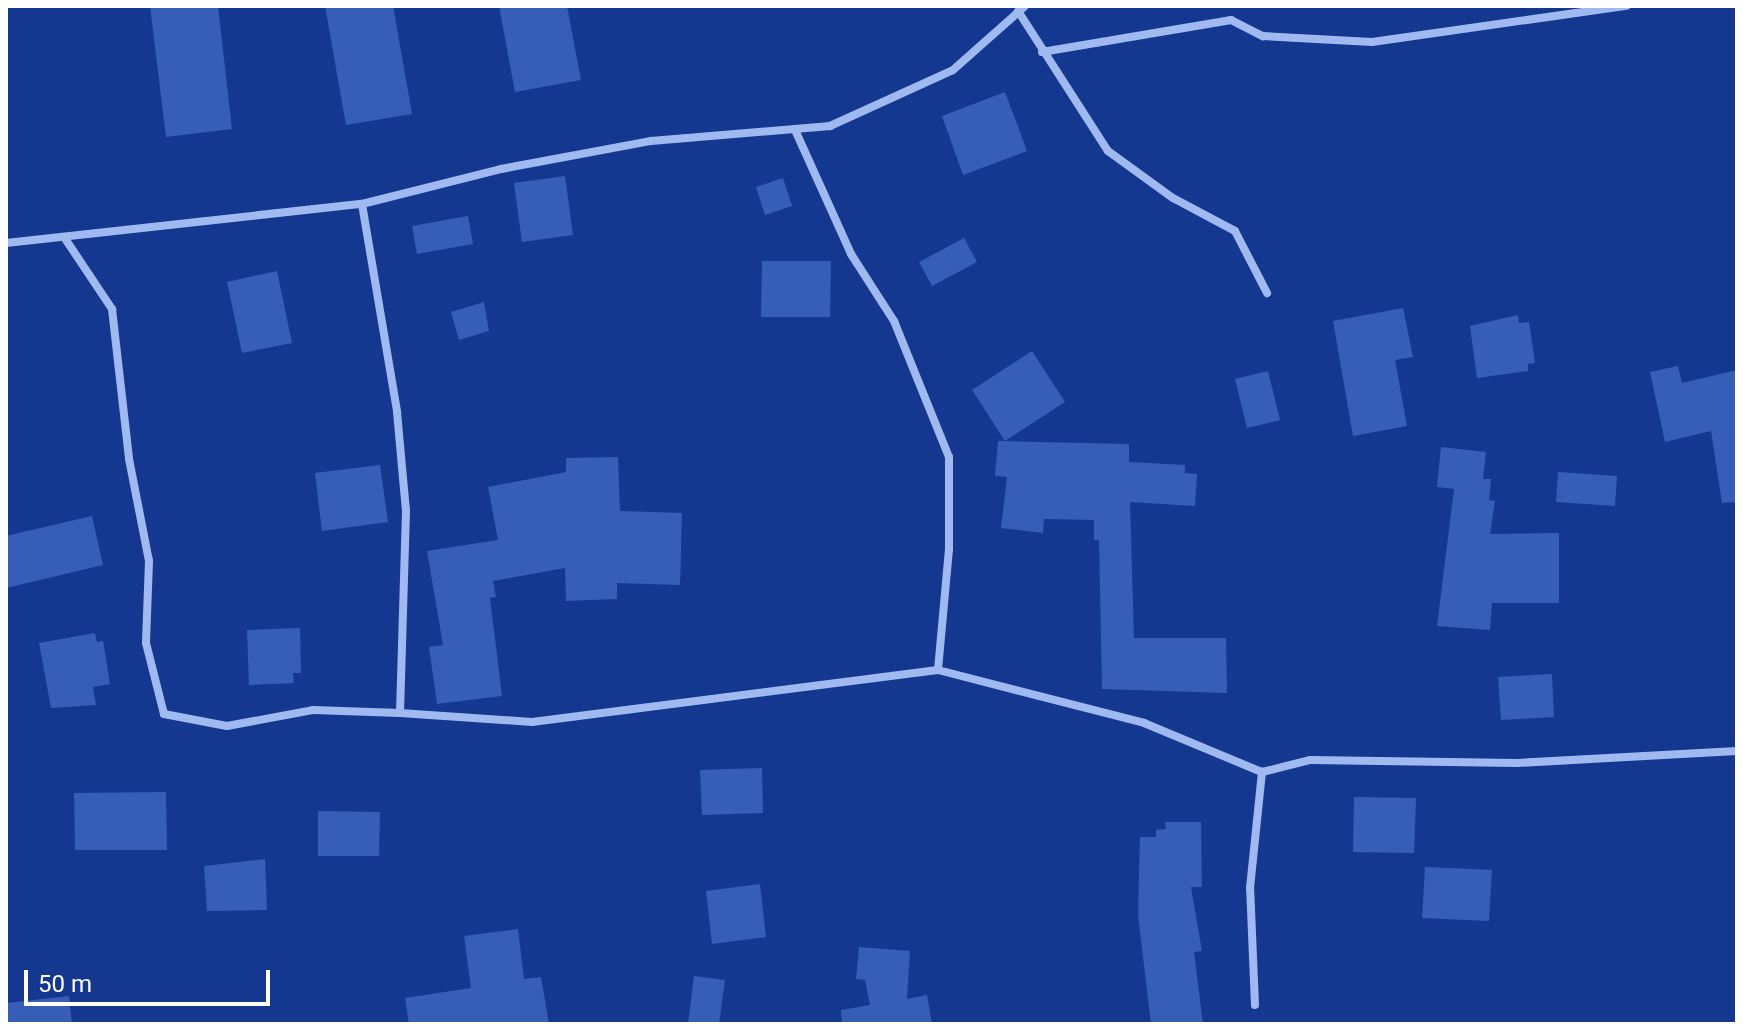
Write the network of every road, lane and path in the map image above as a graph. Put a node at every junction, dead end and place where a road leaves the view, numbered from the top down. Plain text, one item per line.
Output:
1 (1025, 6) edge
2 (1626, 6) edge
3 (1018, 10) edge
4 (1042, 52) junction
5 (796, 132) junction
6 (362, 204) junction
7 (64, 237) junction
8 (6, 243) edge
9 (1267, 293) dead end
10 (938, 670) junction
11 (400, 713) junction
12 (1737, 751) edge
13 (1262, 772) junction
14 (1255, 1005) dead end

1 - 3 street
2 - 4 street
3 - 4 street
3 - 5 street
4 - 9 street
5 - 6 street
5 - 10 street
6 - 7 street
6 - 11 street
7 - 8 street
7 - 11 street
10 - 11 street
10 - 13 street
12 - 13 street
13 - 14 street

